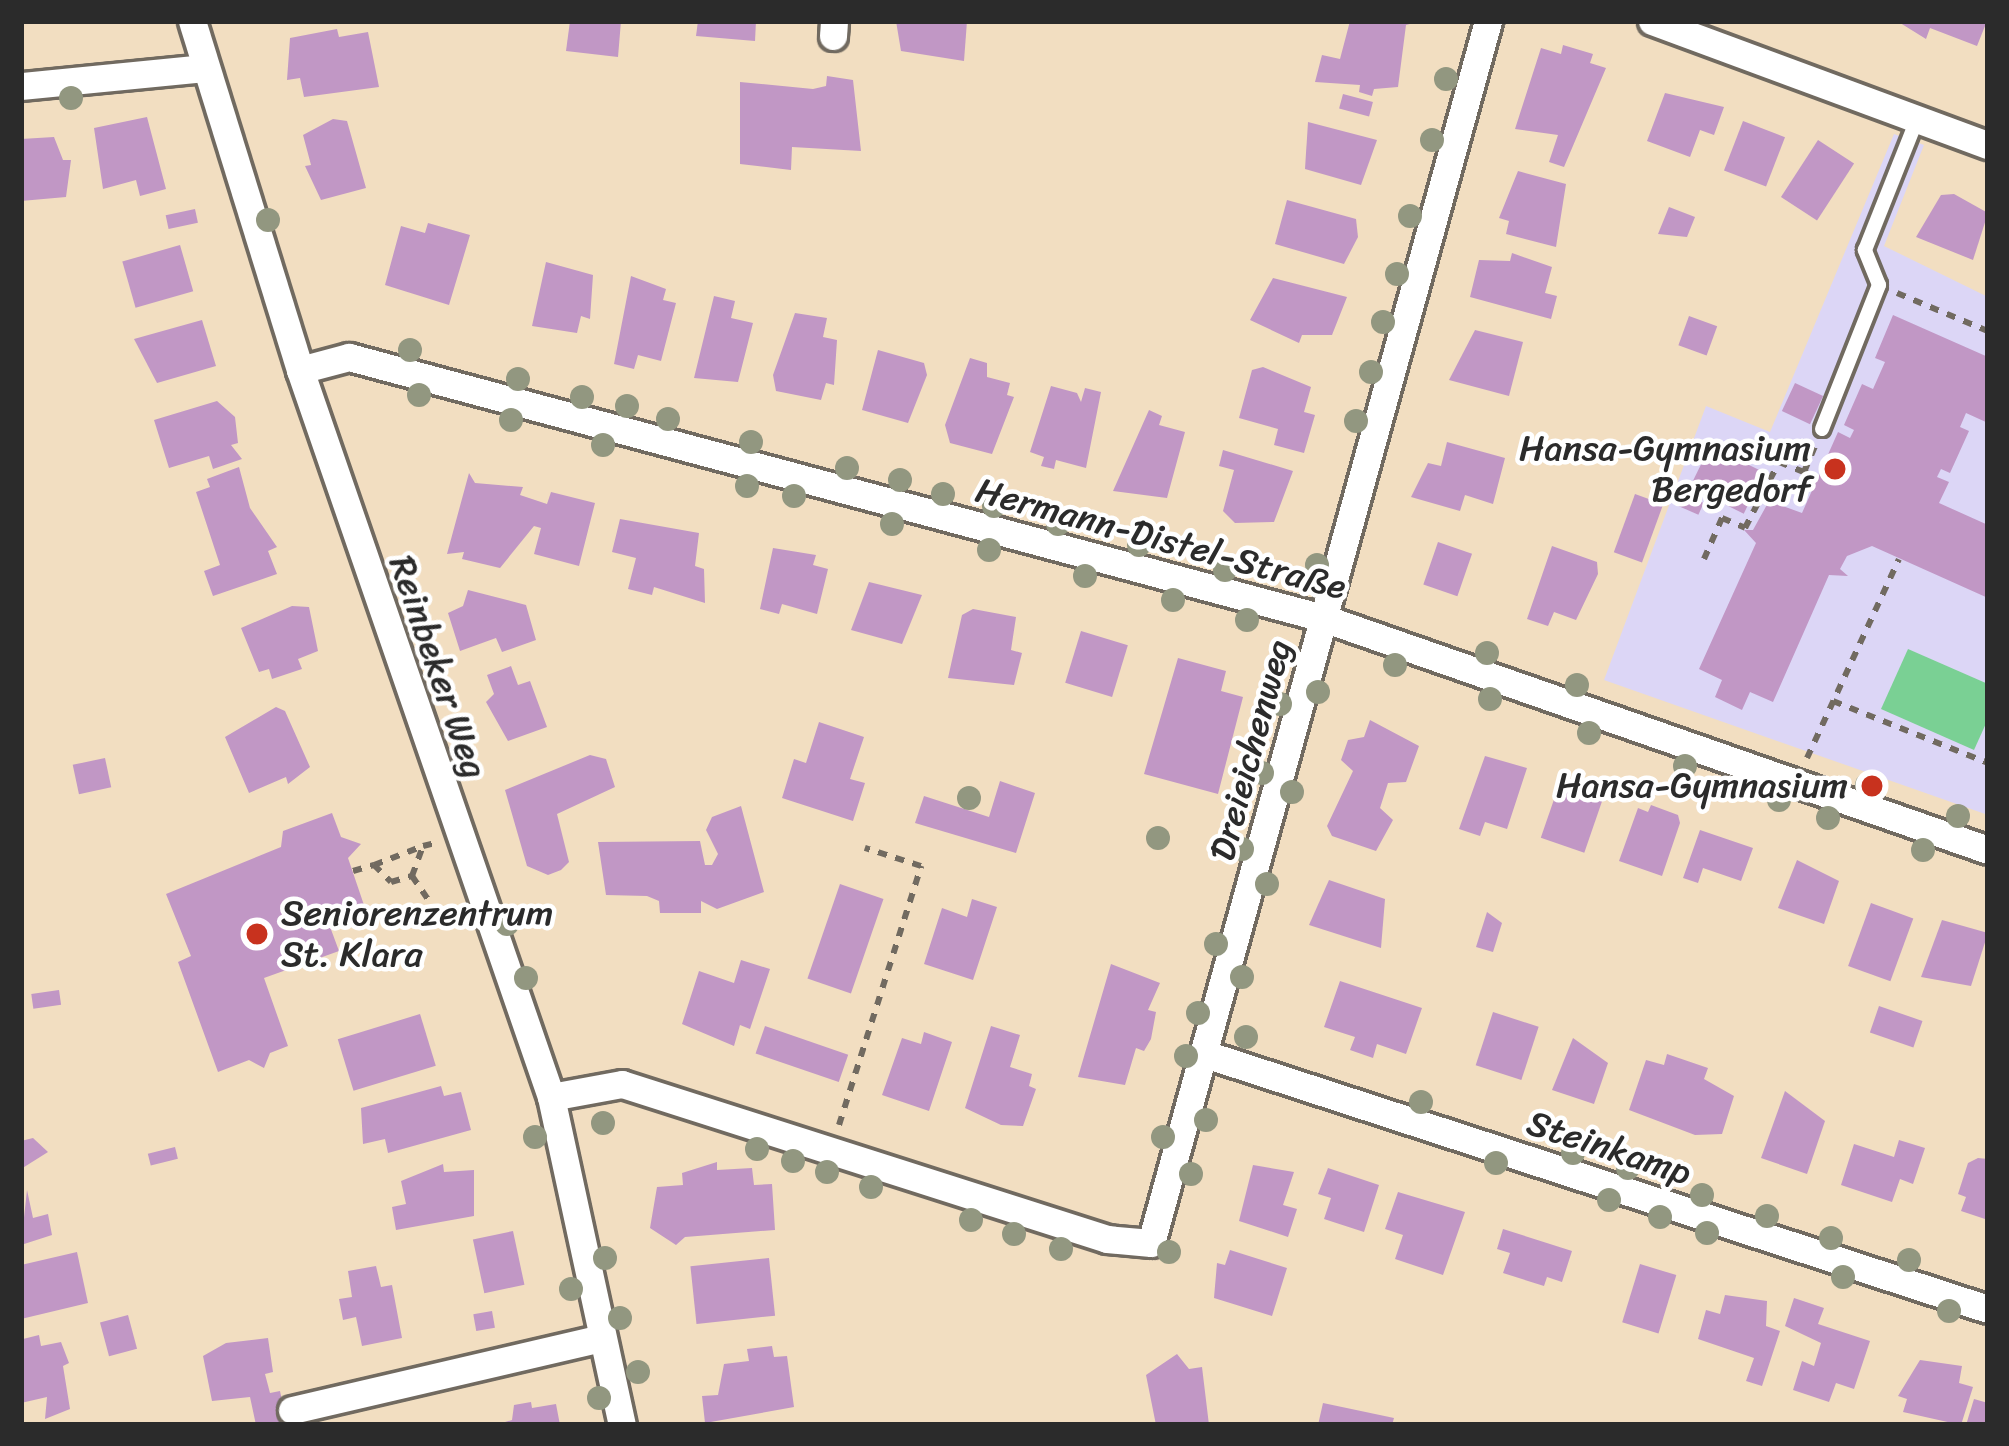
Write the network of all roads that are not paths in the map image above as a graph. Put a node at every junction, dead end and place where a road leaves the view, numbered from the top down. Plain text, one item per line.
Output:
1 (192, 21) edge
2 (1488, 21) edge
3 (1652, 21) edge
4 (205, 68) junction
5 (21, 86) edge
6 (1917, 118) junction
7 (1988, 145) edge
8 (300, 370) junction
9 (1822, 429) road end
10 (1323, 618) junction
11 (1988, 850) edge
12 (1208, 1055) junction
13 (550, 1097) junction
14 (1988, 1309) edge
15 (602, 1338) junction
16 (292, 1410) dead end
17 (622, 1425) edge

1 - 4 street, Reinbeker Weg
2 - 10 street, Dreieichenweg
3 - 6 street
4 - 5 street
4 - 8 street, Reinbeker Weg
6 - 7 street
6 - 9 lane
8 - 10 street, Hermann-Distel-Straße
8 - 13 street, Reinbeker Weg
10 - 11 street, Hermann-Distel-Straße
10 - 12 street, Dreieichenweg
12 - 13 street, Dreieichenweg
12 - 14 street, Steinkamp
13 - 15 street, Reinbeker Weg
15 - 16 street
15 - 17 street, Reinbeker Weg

